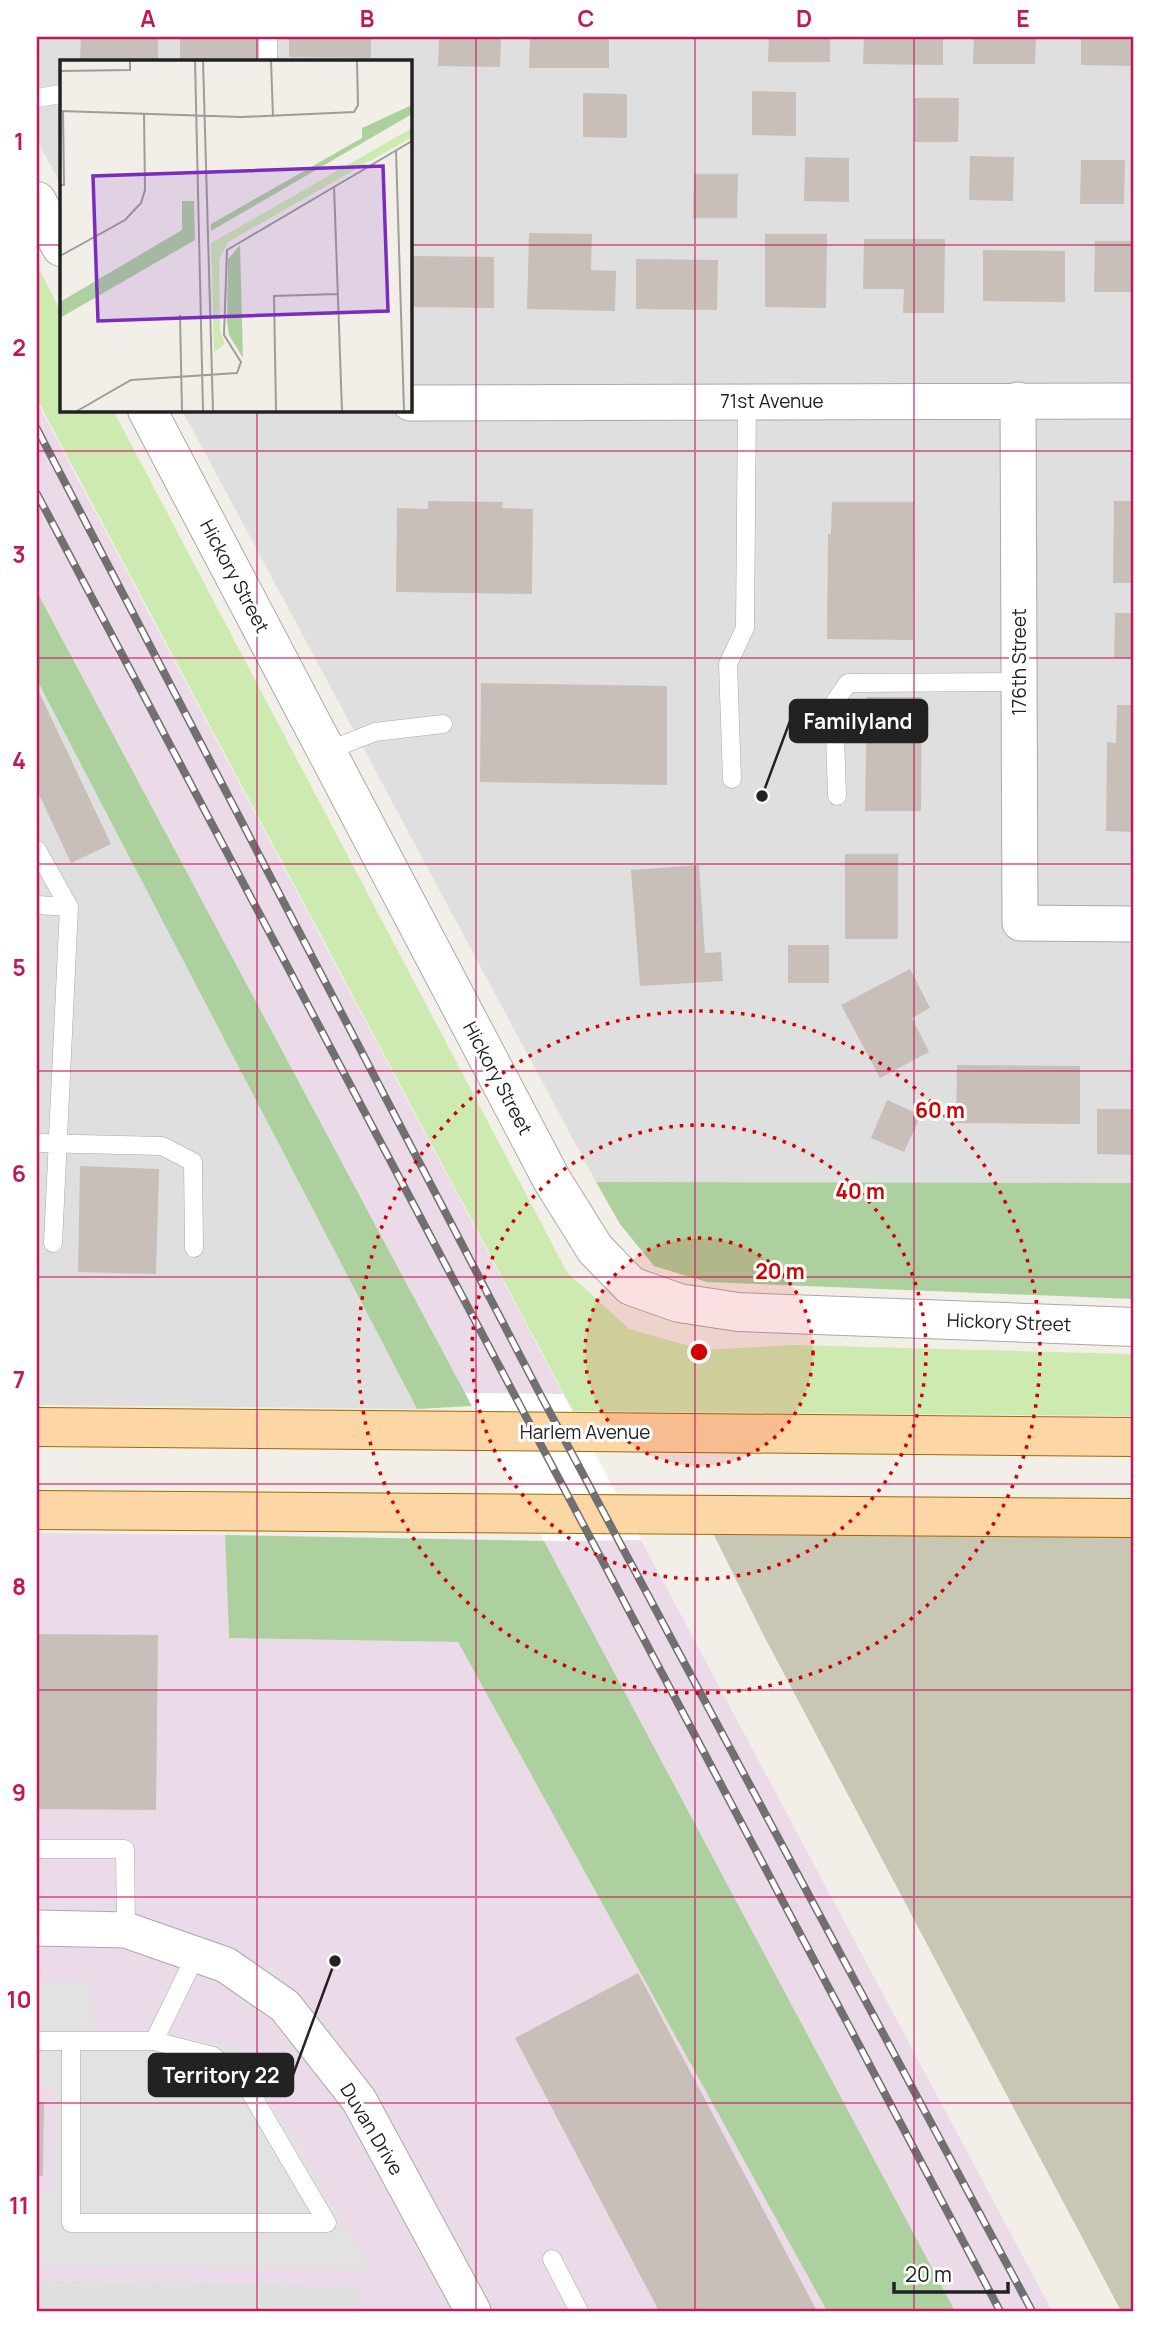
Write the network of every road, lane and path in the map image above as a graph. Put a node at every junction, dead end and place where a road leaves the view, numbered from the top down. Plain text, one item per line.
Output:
1 (268, 37) edge
2 (268, 60) edge
3 (60, 94) edge
4 (37, 98) edge
5 (37, 201) edge
6 (60, 245) edge
7 (1018, 400) junction
8 (747, 401) junction
9 (1134, 401) edge
10 (411, 403) edge
11 (148, 411) edge
12 (1019, 682) junction
13 (443, 724) dead end
14 (327, 751) junction
15 (732, 779) dead end
16 (837, 796) dead end
17 (37, 850) edge
18 (37, 905) edge
19 (69, 906) junction
20 (1134, 924) edge
21 (37, 1143) edge
22 (58, 1144) junction
23 (53, 1243) dead end
24 (194, 1248) dead end
25 (1134, 1327) edge
26 (37, 1427) edge
27 (1134, 1437) edge
28 (37, 1510) edge
29 (1134, 1518) edge
30 (37, 1849) edge
31 (37, 1928) edge
32 (126, 1930) junction
33 (196, 1955) junction
34 (37, 2041) edge
35 (71, 2041) junction
36 (154, 2041) junction
37 (552, 2259) dead end
38 (473, 2311) edge
39 (579, 2311) edge

1 - 2 lane
3 - 4 lane
5 - 6 street
7 - 8 street, 71st Avenue
7 - 9 street, 71st Avenue
7 - 12 street, 176th Street
8 - 10 street, 71st Avenue
8 - 15 lane
11 - 14 street, Hickory Street
12 - 16 lane
12 - 20 street, 176th Street
13 - 14 lane
14 - 25 street, Hickory Street
17 - 19 lane
18 - 19 lane
19 - 22 lane
21 - 22 lane
22 - 23 lane
22 - 24 lane
26 - 27 main road, Harlem Avenue
28 - 29 main road
30 - 32 lane
31 - 32 street, Duvan Drive
32 - 33 street, Duvan Drive
33 - 36 lane
33 - 38 street, Duvan Drive
34 - 35 lane
35 - 36 lane
35 - 36 lane
37 - 39 lane

